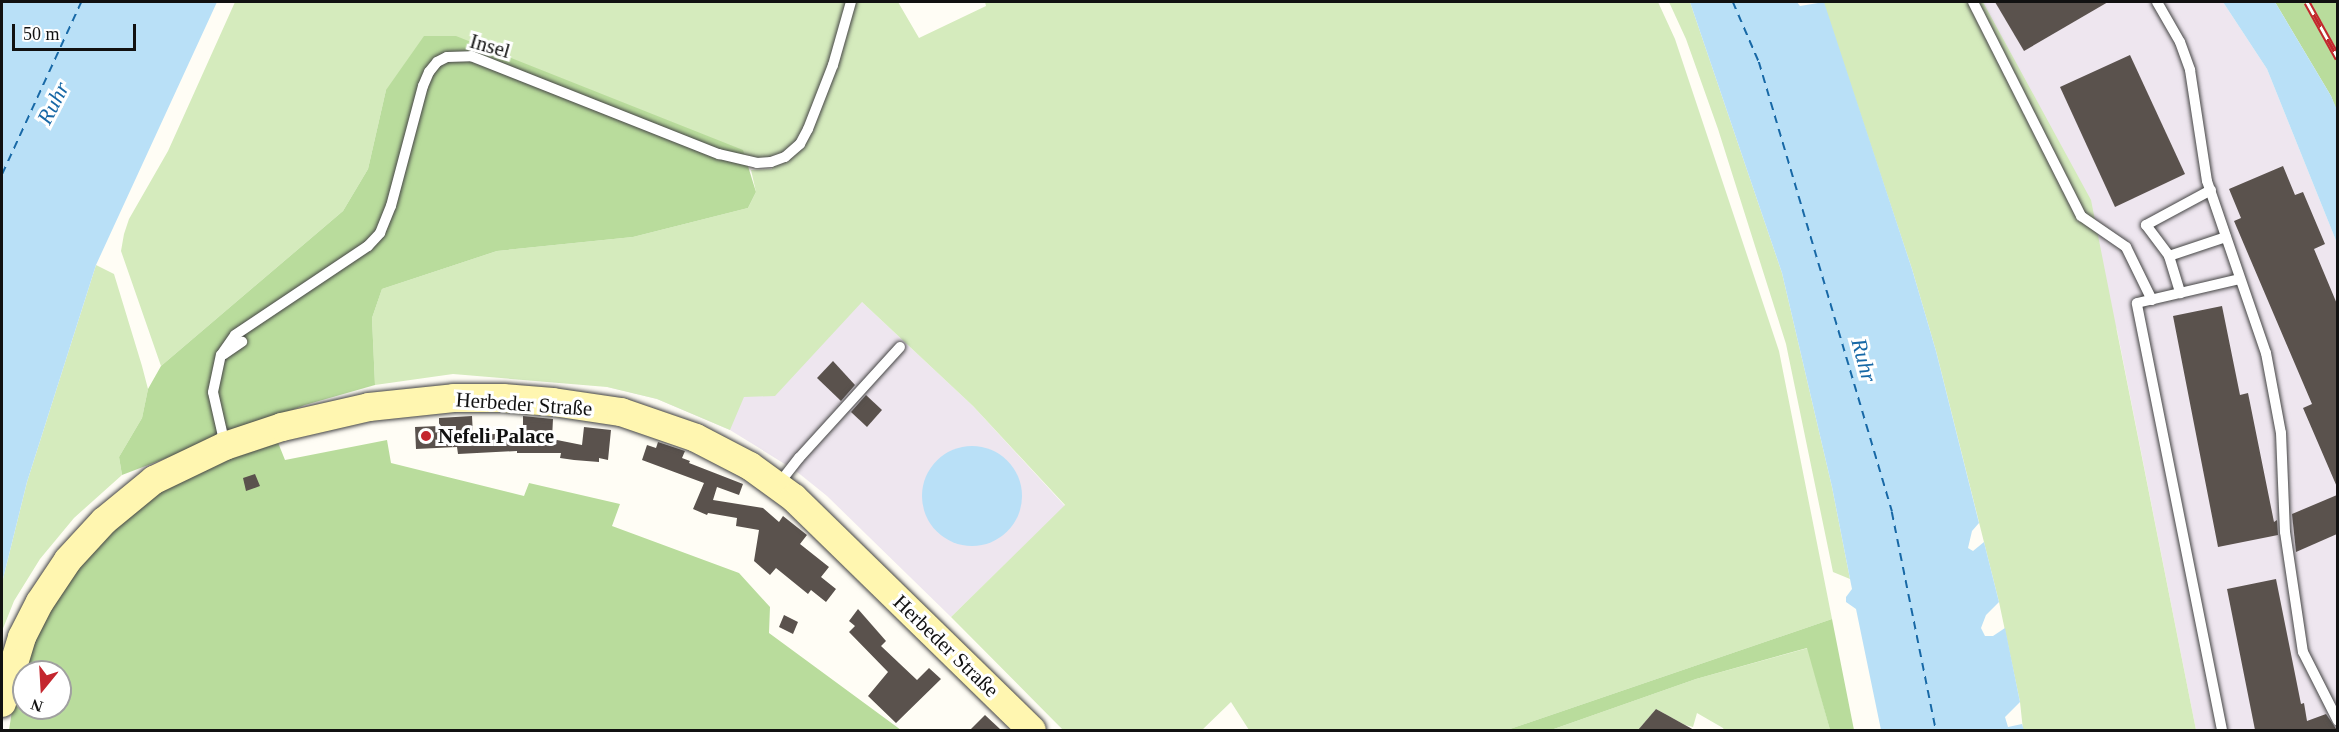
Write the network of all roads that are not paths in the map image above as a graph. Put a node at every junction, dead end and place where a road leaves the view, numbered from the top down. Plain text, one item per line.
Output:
1 (851, 2) edge
2 (1973, 2) edge
3 (2157, 2) edge
4 (2211, 190) junction
5 (2226, 237) junction
6 (2169, 256) junction
7 (2239, 279) junction
8 (2180, 293) junction
9 (2152, 300) junction
10 (242, 342) dead end
11 (900, 347) dead end
12 (221, 355) junction
13 (225, 446) junction
14 (777, 486) junction
15 (2, 703) edge
16 (2337, 721) edge
17 (1032, 730) edge
18 (2222, 730) edge

1 - 12 lane, Insel
2 - 9 lane
3 - 4 lane
4 - 5 lane
4 - 6 lane
5 - 6 lane
5 - 7 lane
6 - 8 lane
7 - 8 lane
7 - 16 lane
8 - 9 lane
9 - 18 lane
10 - 12 lane
11 - 14 lane
12 - 13 lane, Insel
13 - 14 main road, Herbeder Straße
13 - 15 main road, Herbeder Straße
14 - 17 main road, Herbeder Straße

